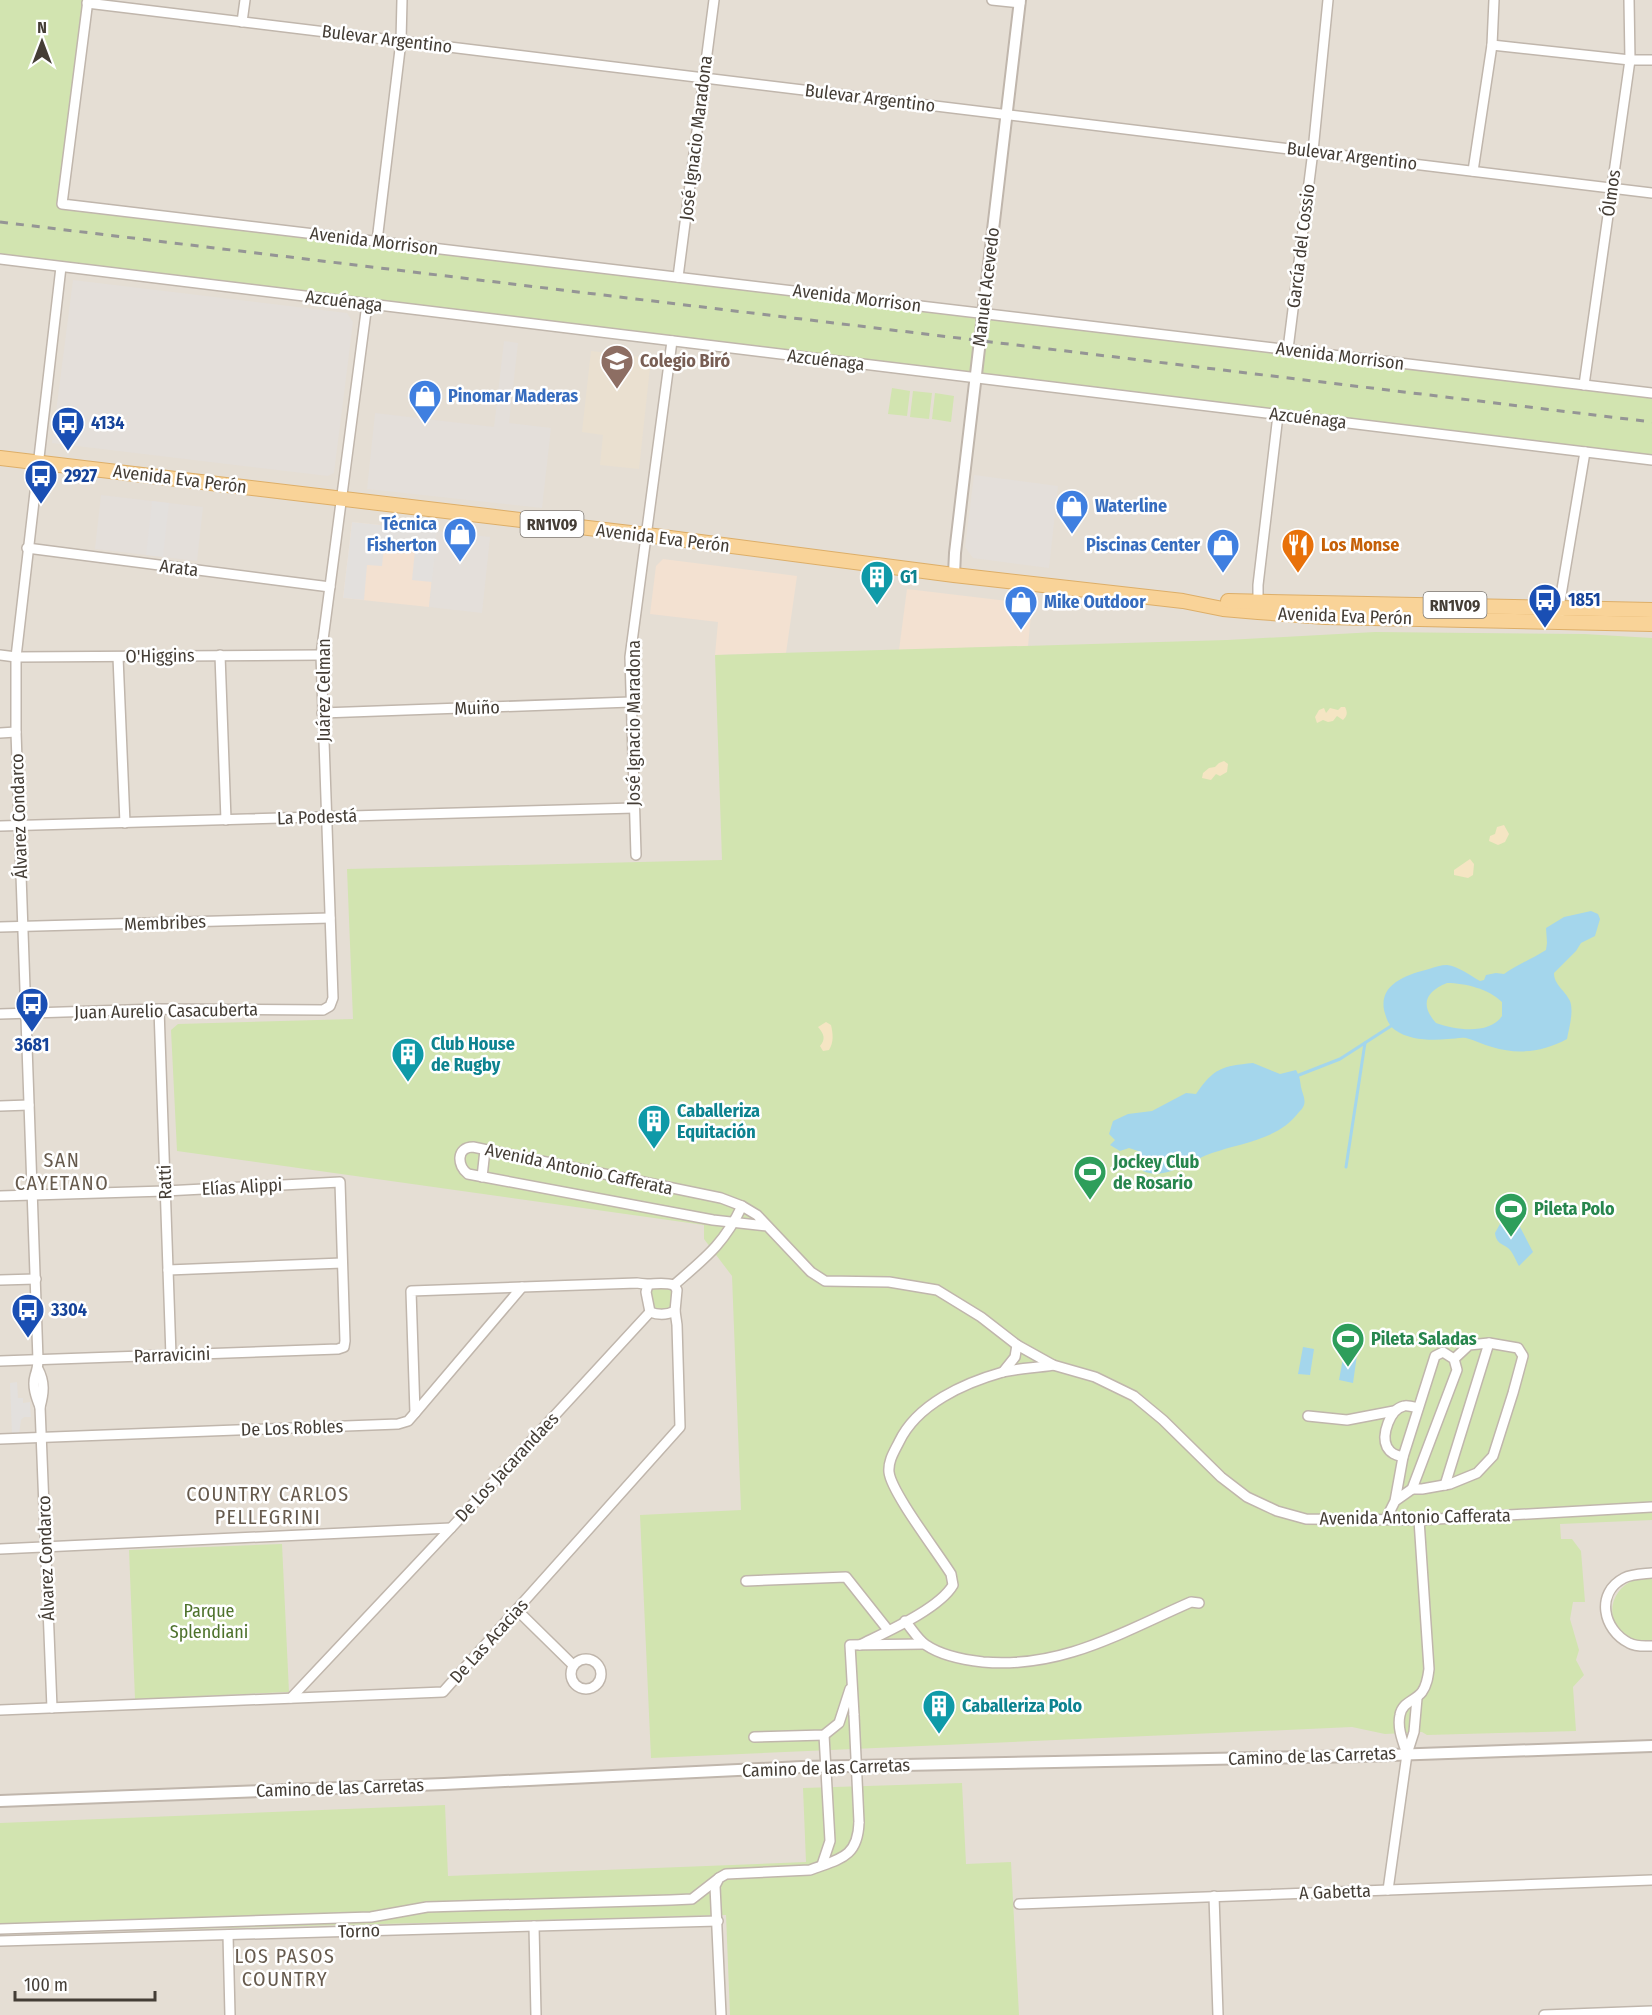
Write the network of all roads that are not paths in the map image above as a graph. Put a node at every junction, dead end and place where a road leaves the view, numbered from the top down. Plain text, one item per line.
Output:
1 (245, 0) edge
2 (402, 0) edge
3 (714, 0) edge
4 (992, 0) edge
5 (1328, 0) edge
6 (1494, 0) edge
7 (1629, 0) edge
8 (87, 2) edge
9 (1020, 2) edge
10 (242, 22) junction
11 (401, 41) junction
12 (1492, 45) junction
13 (1630, 60) junction
14 (1652, 60) edge
15 (704, 78) junction
16 (1007, 114) junction
17 (1313, 152) junction
18 (1473, 171) junction
19 (1612, 188) junction
20 (1652, 193) edge
21 (377, 241) junction
22 (0, 259) edge
23 (61, 267) junction
24 (678, 277) junction
25 (367, 304) junction
26 (983, 313) junction
27 (672, 341) junction
28 (1288, 350) junction
29 (976, 378) junction
30 (1584, 384) junction
31 (1652, 393) edge
32 (1278, 415) junction
33 (1585, 452) junction
34 (0, 458) edge
35 (1652, 460) edge
36 (38, 462) junction
37 (342, 498) junction
38 (647, 535) junction
39 (27, 548) junction
40 (954, 575) junction
41 (330, 587) junction
42 (1258, 607) junction
43 (1559, 607) junction
44 (1652, 610) edge
45 (1559, 621) junction
46 (1652, 624) edge
47 (321, 654) junction
48 (0, 655) edge
49 (220, 655) junction
50 (16, 657) junction
51 (118, 657) junction
52 (631, 702) junction
53 (322, 713) junction
54 (16, 732) junction
55 (0, 733) edge
56 (634, 808) junction
57 (327, 817) junction
58 (226, 820) junction
59 (125, 823) junction
60 (0, 826) edge
61 (20, 826) junction
62 (636, 855) dead end
63 (330, 918) junction
64 (0, 927) edge
65 (23, 927) junction
66 (330, 1006) joint
67 (159, 1009) junction
68 (0, 1014) edge
69 (26, 1014) junction
70 (30, 1105) junction
71 (0, 1106) edge
72 (485, 1150) junction
73 (482, 1177) junction
74 (165, 1191) junction
75 (33, 1195) junction
76 (0, 1196) edge
77 (742, 1206) junction
78 (733, 1224) junction
79 (767, 1226) junction
80 (342, 1263) junction
81 (168, 1270) junction
82 (36, 1279) junction
83 (0, 1280) edge
84 (648, 1285) junction
85 (674, 1285) junction
86 (522, 1287) junction
87 (675, 1311) junction
88 (650, 1312) junction
89 (1489, 1343) junction
90 (1017, 1345) junction
91 (171, 1356) junction
92 (1454, 1359) junction
93 (0, 1362) edge
94 (39, 1364) junction
95 (1053, 1365) junction
96 (1004, 1372) junction
97 (1418, 1408) junction
98 (1394, 1411) junction
99 (415, 1413) junction
100 (1308, 1416) dead end
101 (41, 1437) junction
102 (0, 1439) edge
103 (1403, 1457) junction
104 (1445, 1485) junction
105 (1412, 1489) junction
106 (1395, 1501) junction
107 (1652, 1507) edge
108 (1386, 1519) junction
109 (1419, 1520) junction
110 (451, 1528) junction
111 (46, 1546) junction
112 (0, 1549) edge
113 (1652, 1573) edge
114 (746, 1581) dead end
115 (1199, 1603) dead end
116 (517, 1610) junction
117 (905, 1621) junction
118 (888, 1630) junction
119 (924, 1644) junction
120 (860, 1645) junction
121 (1652, 1646) edge
122 (573, 1665) dead end
123 (291, 1698) junction
124 (1417, 1698) junction
125 (850, 1704) junction
126 (52, 1708) junction
127 (0, 1710) edge
128 (824, 1735) junction
129 (754, 1737) dead end
130 (1652, 1746) edge
131 (1407, 1754) junction
132 (826, 1766) junction
133 (0, 1801) edge
134 (822, 1865) junction
135 (718, 1878) junction
136 (1652, 1880) edge
137 (1388, 1890) junction
138 (1214, 1896) junction
139 (1018, 1904) dead end
140 (717, 1921) junction
141 (534, 1926) junction
142 (0, 1929) edge
143 (228, 1935) junction
144 (0, 1941) edge
145 (1652, 2011) edge
146 (230, 2015) edge
147 (536, 2015) edge
148 (721, 2015) edge
149 (1218, 2015) edge
150 (1544, 2015) edge

1 - 10 street
2 - 11 street
3 - 15 street, José Ignacio Maradona
4 - 9 street
5 - 17 street, García del Cossio
6 - 12 street
7 - 13 street, Ólmos
8 - 10 street, Bulevar Argentino
8 - 21 street, Avenida Morrison
9 - 16 street, Manuel Acevedo
10 - 11 street, Bulevar Argentino
11 - 15 street, Bulevar Argentino
11 - 21 street
12 - 13 street
12 - 18 street
13 - 14 street
13 - 19 street, Ólmos
15 - 16 street, Bulevar Argentino
15 - 24 street, José Ignacio Maradona
16 - 17 street, Bulevar Argentino
16 - 26 street, Manuel Acevedo
17 - 18 street, Bulevar Argentino
17 - 28 street, García del Cossio
18 - 19 street, Bulevar Argentino
19 - 20 street, Bulevar Argentino
19 - 30 street, Ólmos
21 - 24 street, Avenida Morrison
22 - 23 street, Azcuénaga
23 - 25 street, Azcuénaga
23 - 36 street, Álvarez Condarco
24 - 26 street, Avenida Morrison
25 - 27 street, Azcuénaga
25 - 37 street, Juárez Celman
26 - 28 street, Avenida Morrison
26 - 29 street, Manuel Acevedo
27 - 29 street, Azcuénaga
27 - 38 street, José Ignacio Maradona
28 - 30 street, Avenida Morrison
29 - 32 street, Azcuénaga
29 - 40 street, Manuel Acevedo
30 - 31 street, Avenida Morrison
32 - 33 street, Azcuénaga
32 - 42 street
33 - 35 street, Azcuénaga
33 - 43 street
34 - 36 main road, Avenida Eva Perón / RN1V09
36 - 37 main road, Avenida Eva Perón / RN1V09
36 - 39 street, Álvarez Condarco
37 - 38 main road, Avenida Eva Perón / RN1V09
37 - 41 street, Juárez Celman
38 - 40 main road, Avenida Eva Perón / RN1V09
38 - 52 street, José Ignacio Maradona
39 - 41 street, Arata
39 - 50 street, Álvarez Condarco
40 - 42 main road, Avenida Eva Perón / RN1V09
41 - 47 street, Juárez Celman
42 - 43 main road, Avenida Eva Perón / RN1V09
42 - 45 main road, Avenida Eva Perón / RN1V09
43 - 44 main road, Avenida Eva Perón / RN1V09
43 - 45 street
45 - 46 main road, Avenida Eva Perón / RN1V09
47 - 49 street, O'Higgins
47 - 53 street, Juárez Celman
48 - 50 street, O'Higgins
49 - 51 street, O'Higgins
49 - 58 street
50 - 51 street, O'Higgins
50 - 54 street, Álvarez Condarco
51 - 59 street
52 - 53 street, Muiño
52 - 56 street, José Ignacio Maradona
53 - 57 street, Juárez Celman
54 - 55 street
54 - 61 street, Álvarez Condarco
56 - 57 street, La Podestá
56 - 62 street, José Ignacio Maradona
57 - 58 street, La Podestá
57 - 63 street, Juárez Celman
58 - 59 street, La Podestá
59 - 61 street, La Podestá
60 - 61 street, La Podestá
61 - 65 street, Álvarez Condarco
63 - 65 street, Membribes
63 - 66 street, Juárez Celman
64 - 65 street, Membribes
65 - 69 street, Álvarez Condarco
66 - 67 street, Juan Aurelio Casacuberta
67 - 69 street, Juan Aurelio Casacuberta
67 - 74 street, Ratti
68 - 69 street, Juan Aurelio Casacuberta
69 - 70 street, Álvarez Condarco
70 - 71 street
70 - 75 street, Álvarez Condarco
72 - 73 street
72 - 73 street, Avenida Antonio Cafferata
72 - 77 street, Avenida Antonio Cafferata
73 - 78 street, Avenida Antonio Cafferata
74 - 75 street, Elías Alippi
74 - 80 street, Elías Alippi
74 - 81 street, Ratti
75 - 76 street, Elías Alippi
75 - 82 street, Álvarez Condarco
77 - 78 street
77 - 79 street, Avenida Antonio Cafferata
78 - 79 street, Avenida Antonio Cafferata
78 - 85 street
79 - 90 street, Avenida Antonio Cafferata
80 - 81 street
80 - 91 street, Parravicini
81 - 91 street, Ratti
82 - 83 street
82 - 94 street, Álvarez Condarco
84 - 85 street
84 - 86 street
84 - 88 street
85 - 87 street
86 - 99 street, De Los Robles
86 - 99 street
87 - 88 street
87 - 116 street, De Las Acacias
88 - 110 street, De Los Jacarandaes
89 - 92 street
89 - 104 street
89 - 104 street
90 - 95 street, Avenida Antonio Cafferata
90 - 96 street
91 - 94 street, Parravicini
92 - 97 street
92 - 105 street
93 - 94 street, Parravicini
94 - 101 street, Álvarez Condarco
95 - 96 street
95 - 108 street, Avenida Antonio Cafferata
96 - 117 street
97 - 98 street
97 - 103 street
98 - 100 street
98 - 103 street
99 - 101 street, De Los Robles
101 - 102 street, De Los Robles
101 - 111 street, Álvarez Condarco
103 - 106 street
104 - 105 street
105 - 106 street
106 - 108 street
107 - 109 street, Avenida Antonio Cafferata
108 - 109 street, Avenida Antonio Cafferata
109 - 124 street
110 - 111 street, De Los Jacarandaes
110 - 123 street
111 - 112 street, De Los Jacarandaes
111 - 126 street, Álvarez Condarco
113 - 121 street
114 - 118 street
115 - 119 street
116 - 122 street
116 - 123 street, De Las Acacias
117 - 118 street
117 - 119 street
118 - 120 street
119 - 120 street
120 - 125 street
123 - 126 street, De Las Acacias
124 - 131 street
124 - 131 street
125 - 128 street
125 - 134 street, bridge
126 - 127 street, De Las Acacias
128 - 129 street
128 - 132 street
130 - 131 street, Camino de las Carretas
131 - 132 street, Camino de las Carretas
131 - 137 street
132 - 133 street, Camino de las Carretas
132 - 134 street
134 - 135 street
135 - 140 street
135 - 142 street
136 - 137 street, A Gabetta
137 - 138 street, A Gabetta
138 - 139 street, A Gabetta
138 - 149 street
140 - 141 street, Torno
140 - 148 street
141 - 143 street, Torno
141 - 147 street
143 - 144 street, Torno
143 - 146 street
145 - 150 street

